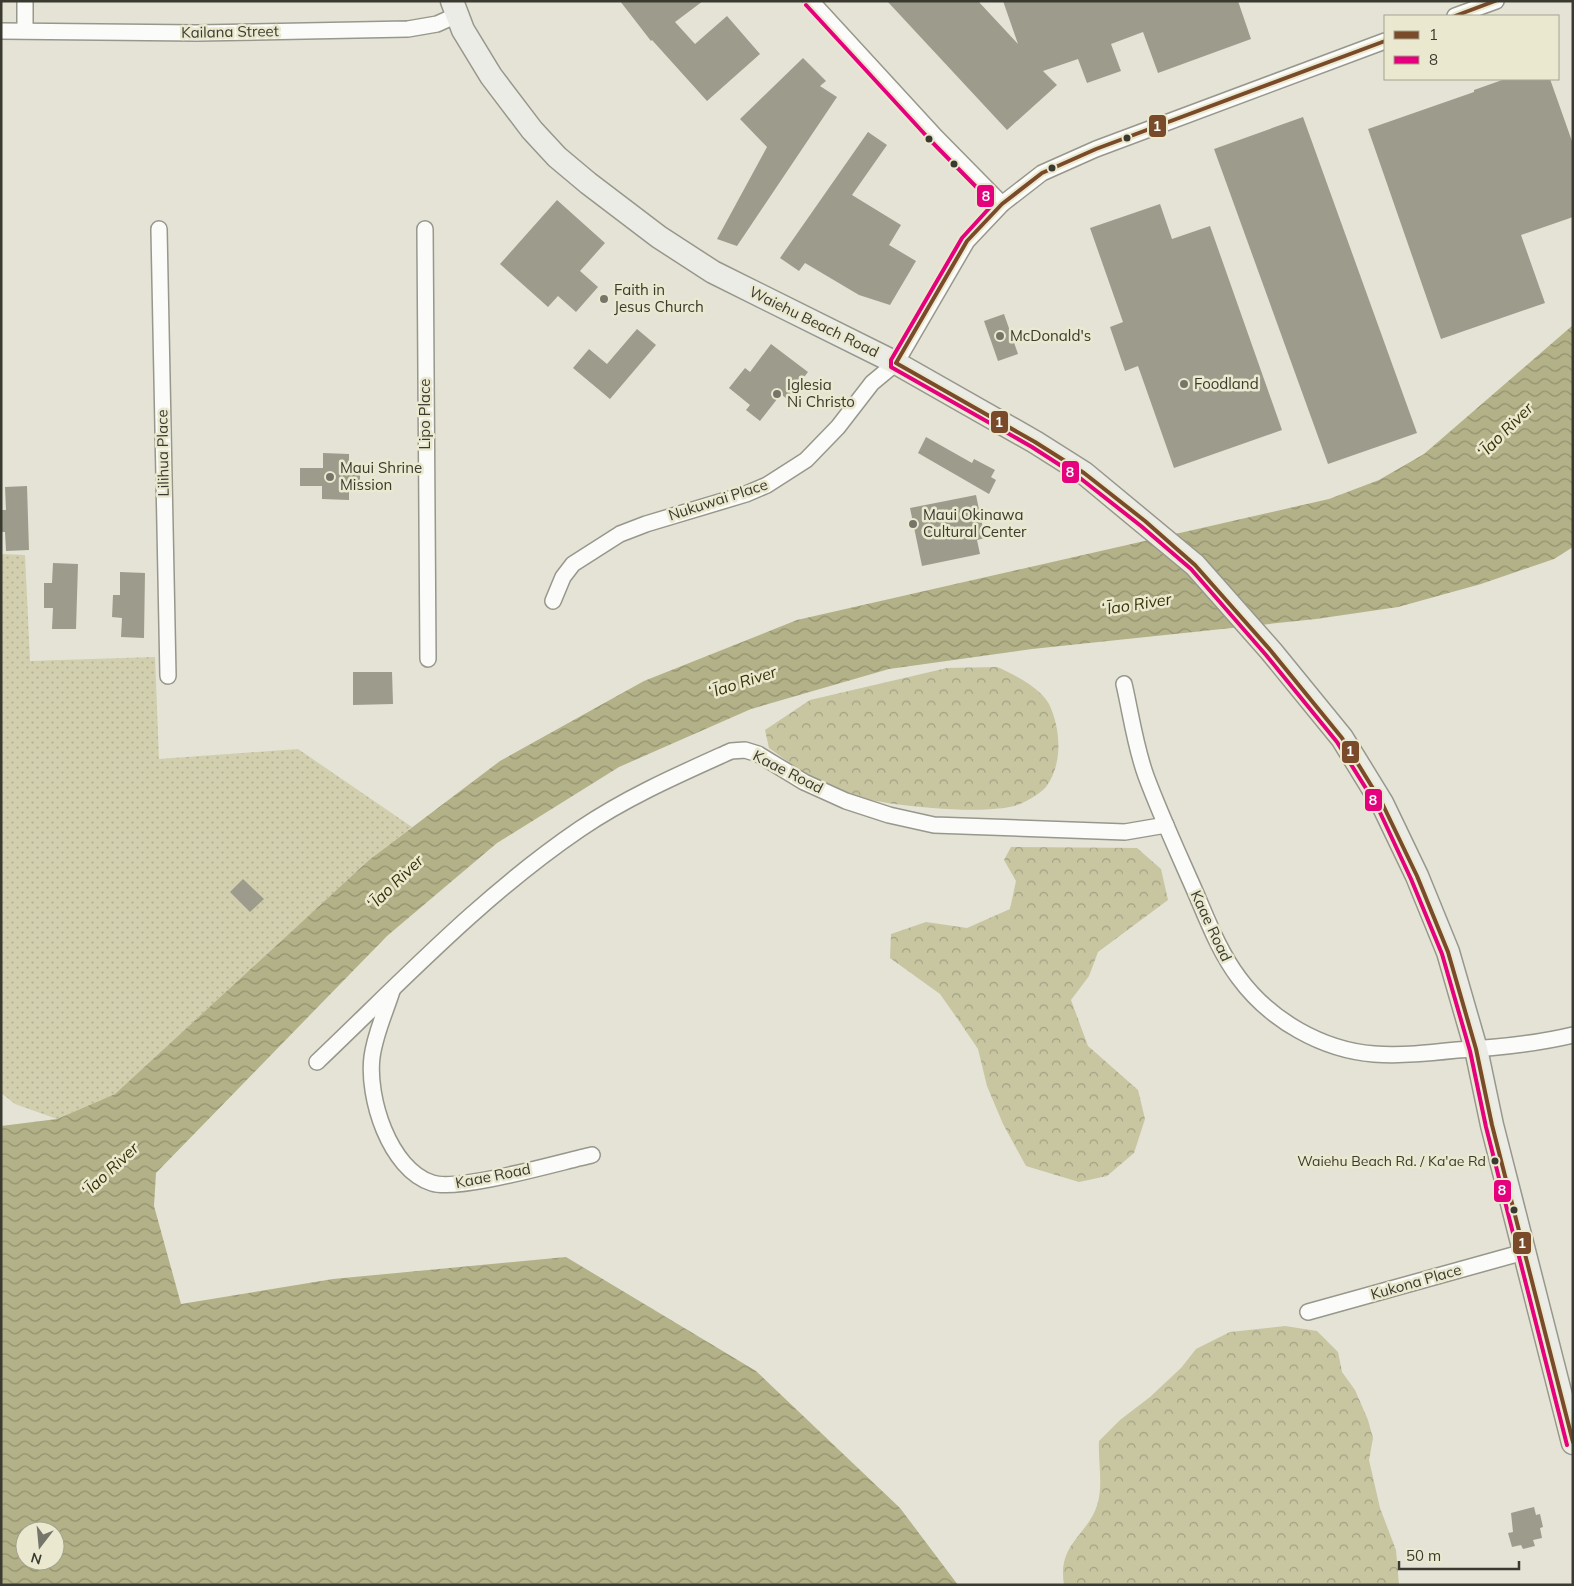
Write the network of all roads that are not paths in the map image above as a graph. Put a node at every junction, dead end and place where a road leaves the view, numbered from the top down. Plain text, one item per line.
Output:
1 (25, 1) edge
2 (811, 1) edge
3 (1496, 1) edge
4 (454, 8) edge
5 (1458, 15) edge
6 (25, 30) junction
7 (1, 31) edge
8 (1384, 41) edge
9 (1002, 204) junction
10 (159, 229) dead end
11 (425, 229) dead end
12 (896, 363) junction
13 (553, 601) dead end
14 (428, 659) dead end
15 (168, 676) dead end
16 (1124, 684) dead end
17 (1166, 825) junction
18 (392, 990) junction
19 (1573, 1035) edge
20 (1476, 1049) junction
21 (317, 1062) dead end
22 (592, 1155) dead end
23 (1524, 1252) junction
24 (1308, 1312) dead end
25 (1573, 1443) edge

1 - 6 street
2 - 9 street
3 - 5 street
4 - 6 street, Kailana Street
4 - 12 street, Waiehu Beach Road
6 - 7 street, Kailana Street
8 - 9 street, Nukuwai Place
9 - 12 street, Nukuwai Place
10 - 15 street, Lilihua Place
11 - 14 street, Lipo Place
12 - 13 street, Nukuwai Place
12 - 20 street, Waiehu Beach Road
16 - 17 street, Kaae Road
17 - 18 street, Kaae Road
17 - 20 street, Kaae Road
18 - 21 street, Kaae Road
18 - 22 street, Kaae Road
19 - 20 street, Kaae Road
20 - 23 street, Waiehu Beach Road
23 - 24 street, Kukona Place
23 - 25 street, Waiehu Beach Road

